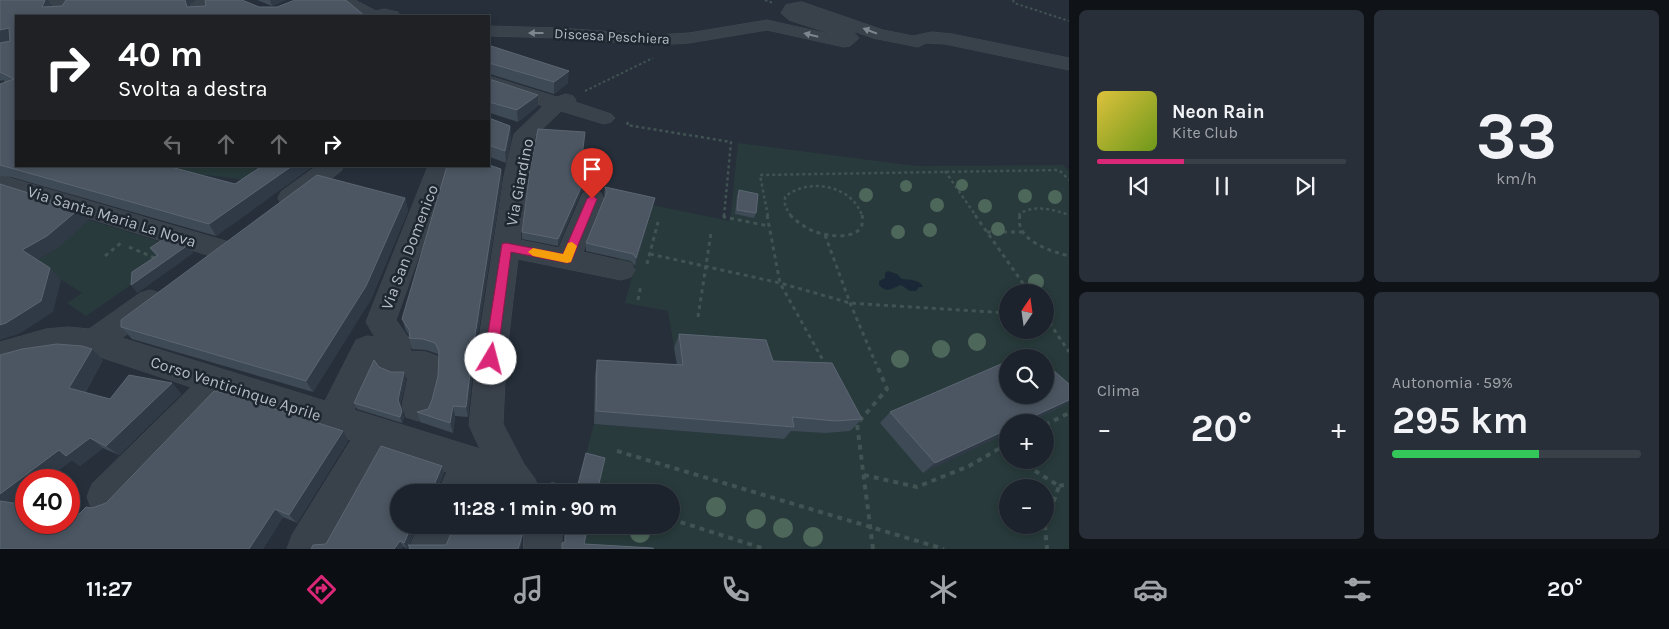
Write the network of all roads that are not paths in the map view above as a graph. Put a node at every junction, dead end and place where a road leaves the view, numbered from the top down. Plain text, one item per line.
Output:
1 (56, 0) edge
2 (342, 0) edge
3 (59, 15) edge
4 (371, 15) edge
5 (490, 31) edge
6 (918, 42) junction
7 (1069, 64) edge
8 (1069, 80) edge
9 (490, 82) edge
10 (568, 105) junction
11 (606, 114) dead end
12 (332, 167) edge
13 (440, 167) edge
14 (7, 179) edge
15 (592, 199) dead end
16 (268, 214) edge
17 (506, 247) junction
18 (568, 255) junction
19 (197, 267) edge
20 (636, 275) road end
21 (173, 284) edge
22 (94, 342) junction
23 (394, 343) junction
24 (0, 355) edge
25 (217, 382) junction
26 (340, 405) dead end
27 (418, 406) dead end
28 (375, 432) junction
29 (463, 478) edge
30 (517, 484) edge
31 (105, 496) dead end
32 (436, 534) edge
33 (306, 549) edge
34 (428, 549) edge

1 - 3 street
2 - 4 street
6 -> 5 street, Discesa Peschiera
6 - 7 street, Discesa Peschiera
6 - 8 street
9 - 10 street
10 - 11 street
10 - 17 street, Via Giardino
12 - 16 street
13 - 23 street, Via San Domenico
14 - 19 street, Via Santa Maria La Nova
15 - 18 street
17 - 18 street
17 - 30 street, Via Giardino
18 - 20 street
21 - 22 street
22 - 24 street, Corso Venticinque Aprile
22 - 25 street, Corso Venticinque Aprile
23 - 26 street
23 - 27 street
25 - 28 street, Corso Venticinque Aprile
25 - 31 street
28 - 29 street, Corso Venticinque Aprile
28 - 33 street
29 - 30 street, Corso Venticinque Aprile
32 - 34 street

